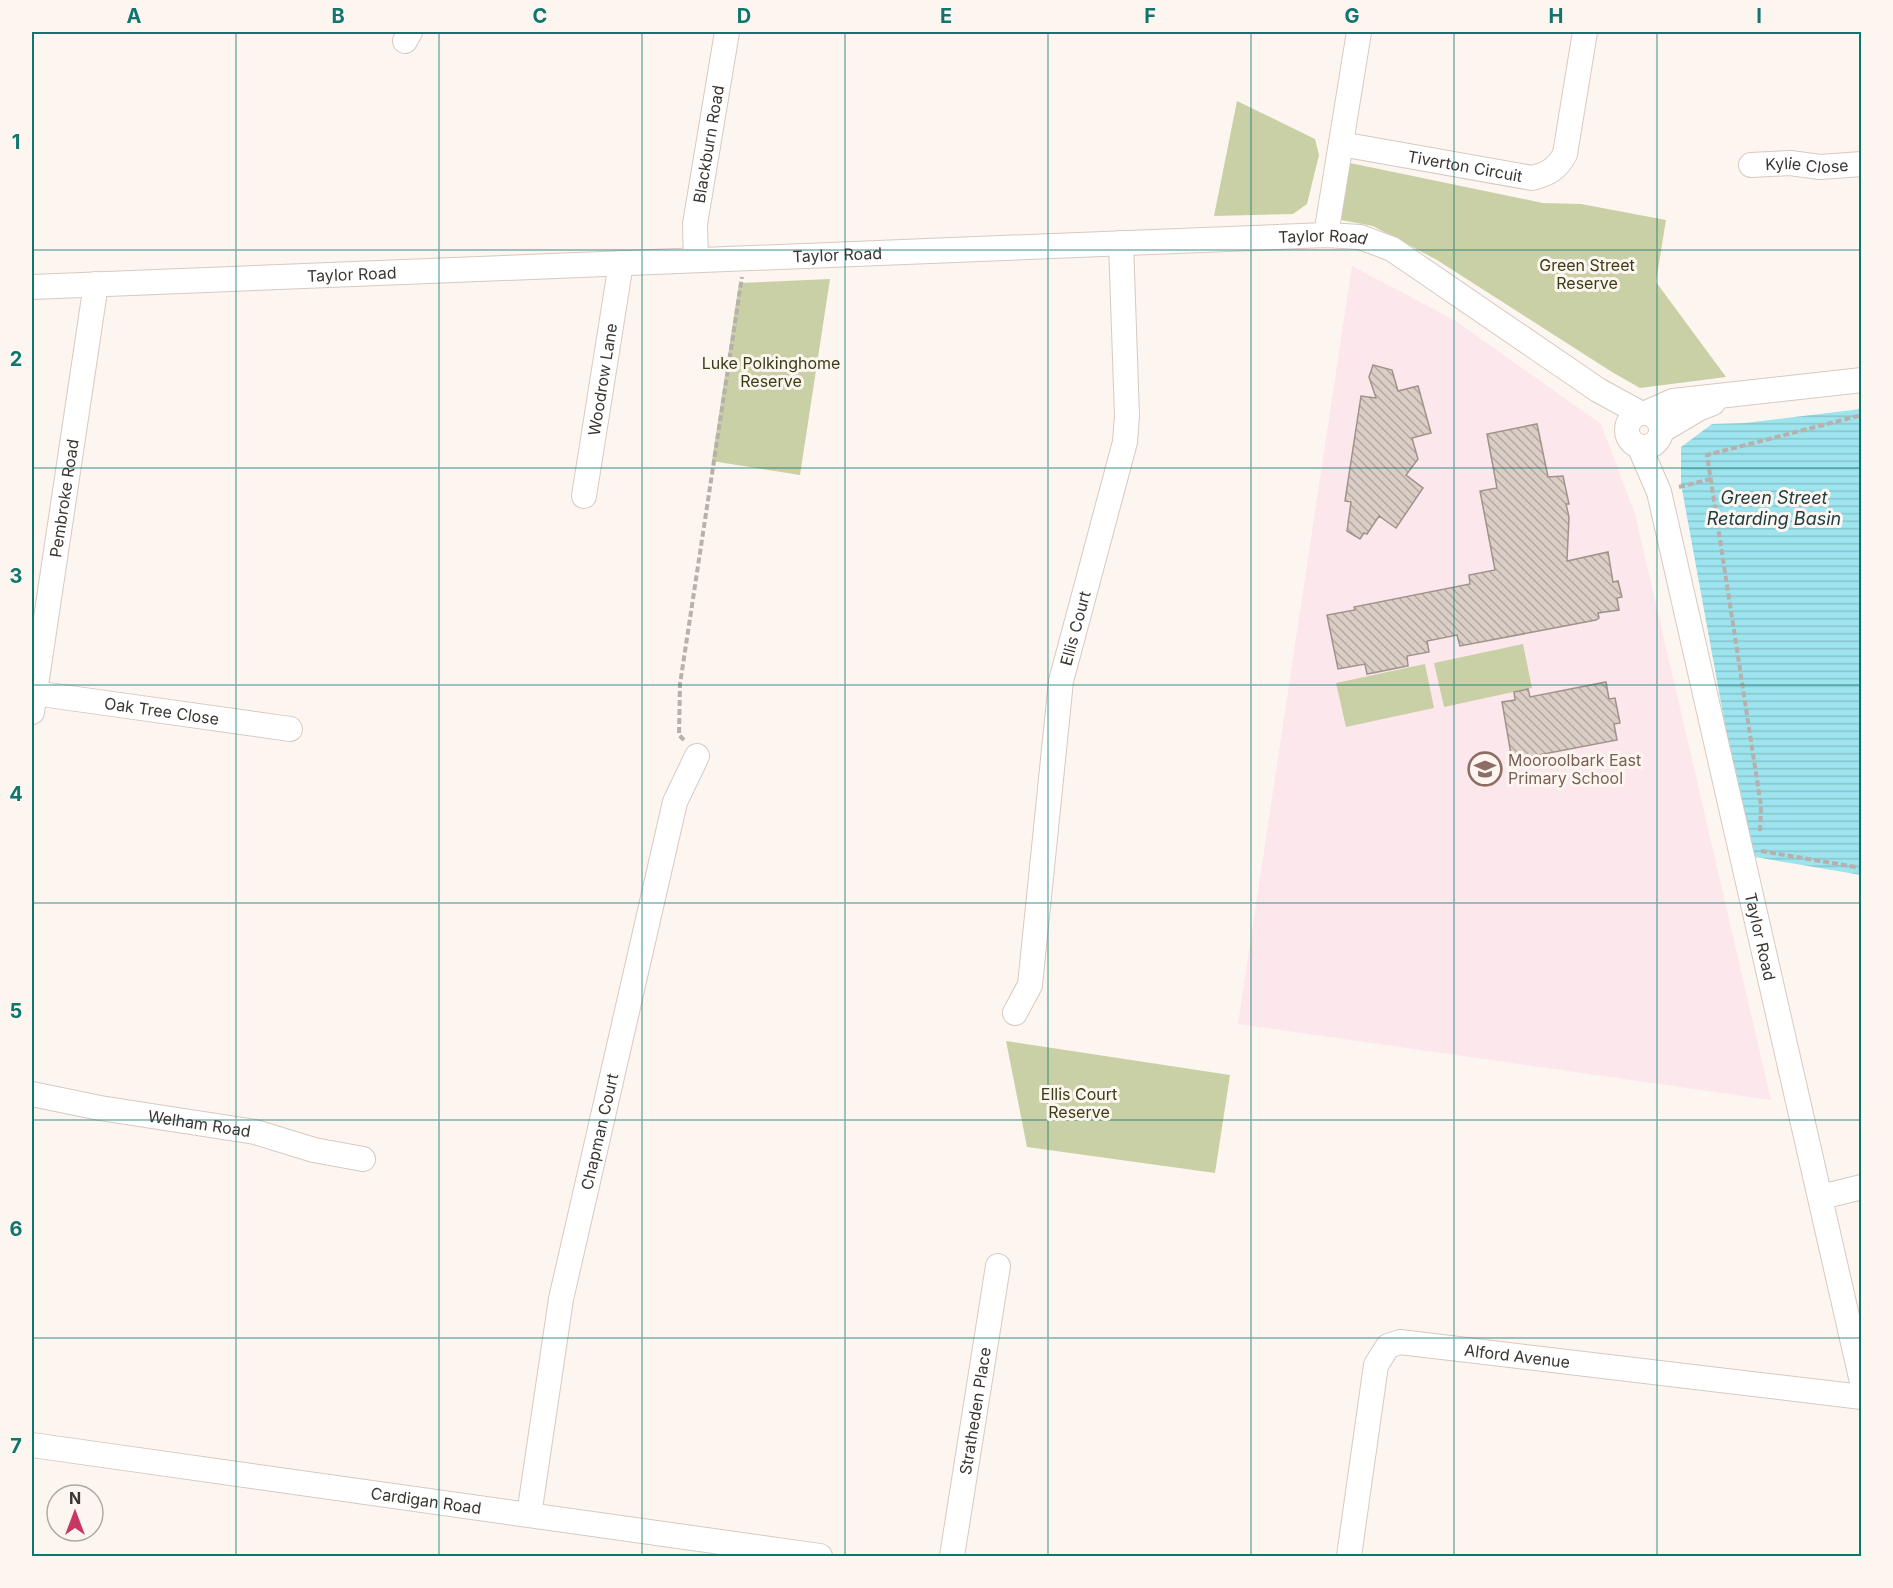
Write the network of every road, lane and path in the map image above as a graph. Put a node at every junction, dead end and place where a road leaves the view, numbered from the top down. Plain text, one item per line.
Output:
1 (727, 32) edge
2 (1359, 32) edge
3 (1585, 32) edge
4 (1341, 144) junction
5 (1862, 164) edge
6 (1751, 165) dead end
7 (1326, 235) junction
8 (1121, 243) junction
9 (696, 259) junction
10 (621, 262) junction
11 (742, 276) dead end
12 (96, 284) junction
13 (32, 287) edge
14 (1862, 380) edge
15 (1862, 415) edge
16 (1646, 429) junction
17 (1711, 479) junction
18 (1664, 490) junction
19 (584, 496) dead end
20 (33, 703) edge
21 (290, 729) dead end
22 (697, 756) joint
23 (1759, 840) dead end
24 (1758, 851) dead end
25 (1862, 868) edge
26 (1015, 1013) dead end
27 (32, 1094) edge
28 (363, 1159) dead end
29 (1862, 1187) edge
30 (1821, 1197) junction
31 (998, 1266) dead end
32 (1862, 1382) edge
33 (1862, 1397) edge
34 (32, 1445) edge
35 (529, 1515) junction
36 (820, 1557) edge
37 (952, 1557) edge
38 (1348, 1557) edge

1 - 9 street, Blackburn Road
2 - 4 street
3 - 4 street, Tiverton Circuit
4 - 7 street
5 - 6 street, Kylie Close
7 - 8 street, Taylor Road
7 - 16 street, Taylor Road
8 - 9 street, Taylor Road
8 - 26 street, Ellis Court
9 - 10 street, Taylor Road
10 - 12 street, Taylor Road
10 - 19 street, Woodrow Lane
11 - 22 path
12 - 13 street, Taylor Road
12 - 20 street, Pembroke Road
14 - 16 street
15 - 17 path
16 - 18 street, Taylor Road
17 - 18 path
17 - 23 path
18 - 30 street, Taylor Road
20 - 21 street, Oak Tree Close
22 - 35 street, Chapman Court
24 - 25 path
27 - 28 street, Welham Road
29 - 30 street
30 - 32 street, Taylor Road
31 - 37 street, Stratheden Place
33 - 38 street, Alford Avenue
34 - 35 street, Cardigan Road
35 - 36 street, Cardigan Road

